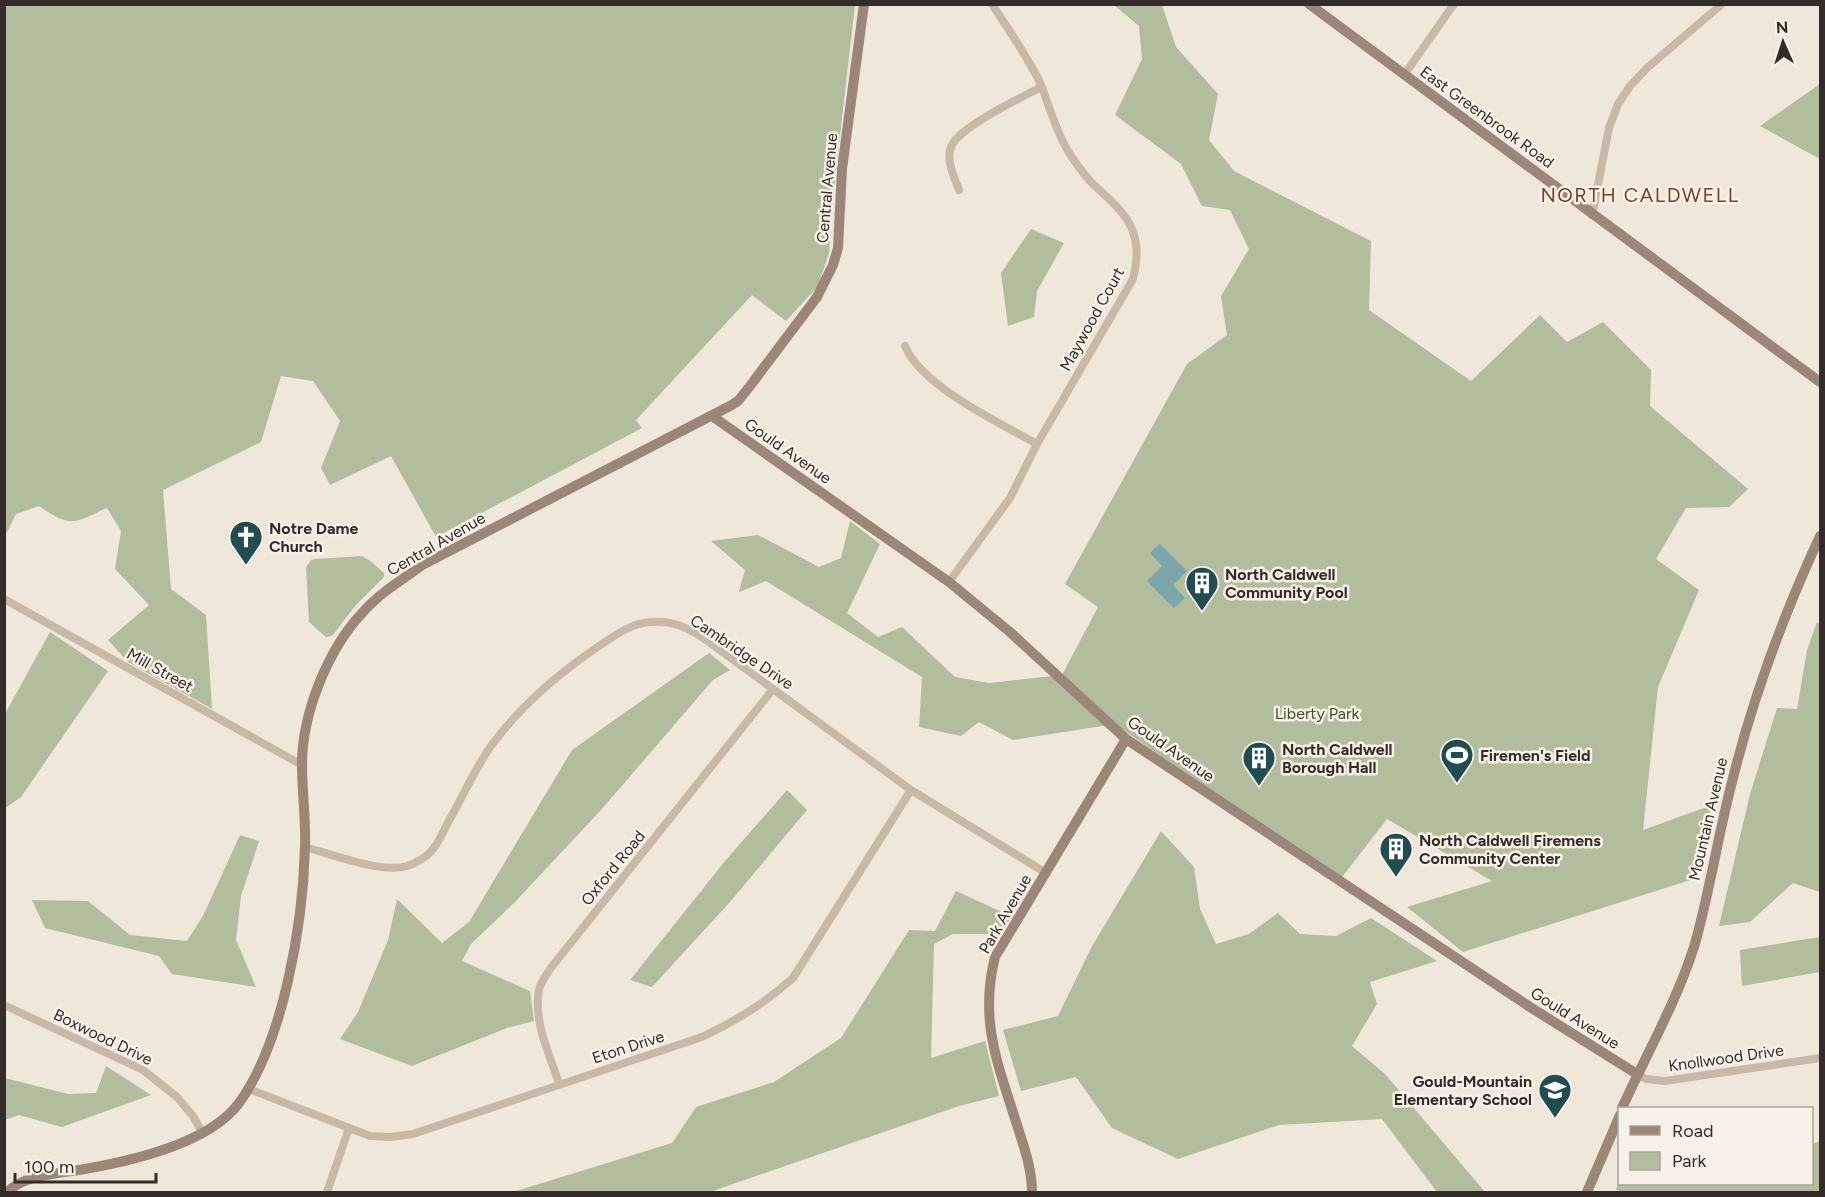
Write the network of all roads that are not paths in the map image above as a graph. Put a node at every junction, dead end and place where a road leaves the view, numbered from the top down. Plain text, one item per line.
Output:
1 (864, 4) edge
2 (992, 4) edge
3 (1309, 4) edge
4 (1454, 4) edge
5 (1722, 4) edge
6 (1404, 75) junction
7 (1041, 87) junction
8 (959, 190) dead end
9 (1592, 215) junction
10 (905, 346) dead end
11 (1821, 382) edge
12 (712, 416) junction
13 (1037, 444) junction
14 (1821, 536) edge
15 (949, 582) junction
16 (4, 599) edge
17 (773, 689) junction
18 (1126, 739) junction
19 (302, 765) junction
20 (911, 790) junction
21 (305, 847) junction
22 (1046, 873) junction
23 (4, 1005) edge
24 (1821, 1059) edge
25 (1637, 1074) junction
26 (559, 1084) junction
27 (249, 1089) junction
28 (1622, 1107) edge
29 (1618, 1120) edge
30 (349, 1128) junction
31 (203, 1134) junction
32 (7, 1192) edge
33 (327, 1192) edge
34 (1032, 1192) edge
35 (1587, 1192) edge

1 - 12 street, Central Avenue
2 - 7 street, Maywood Court
3 - 6 street, East Greenbrook Road
4 - 6 street
5 - 9 street
6 - 9 street, East Greenbrook Road
7 - 8 street
7 - 13 street, Maywood Court
9 - 11 street, East Greenbrook Road
10 - 13 street
12 - 15 street, Gould Avenue
12 - 19 street, Central Avenue
13 - 15 street, Maywood Court
14 - 25 street, Mountain Avenue
15 - 18 street, Gould Avenue
16 - 19 street, Mill Street
17 - 20 street, Cambridge Drive
17 - 21 street, Cambridge Drive
17 - 26 street, Oxford Road
18 - 22 street, Park Avenue
18 - 25 street, Gould Avenue
19 - 21 street, Central Avenue
20 - 22 street, Cambridge Drive
20 - 26 street, Eton Drive
21 - 27 street, Central Avenue
22 - 34 street, Park Avenue
23 - 31 street, Boxwood Drive
24 - 25 street, Knollwood Drive
25 - 28 street, Mountain Avenue
26 - 30 street, Eton Drive
27 - 30 street, Eton Drive
27 - 31 street, Central Avenue
29 - 35 street
30 - 33 street
31 - 32 street, Central Avenue

